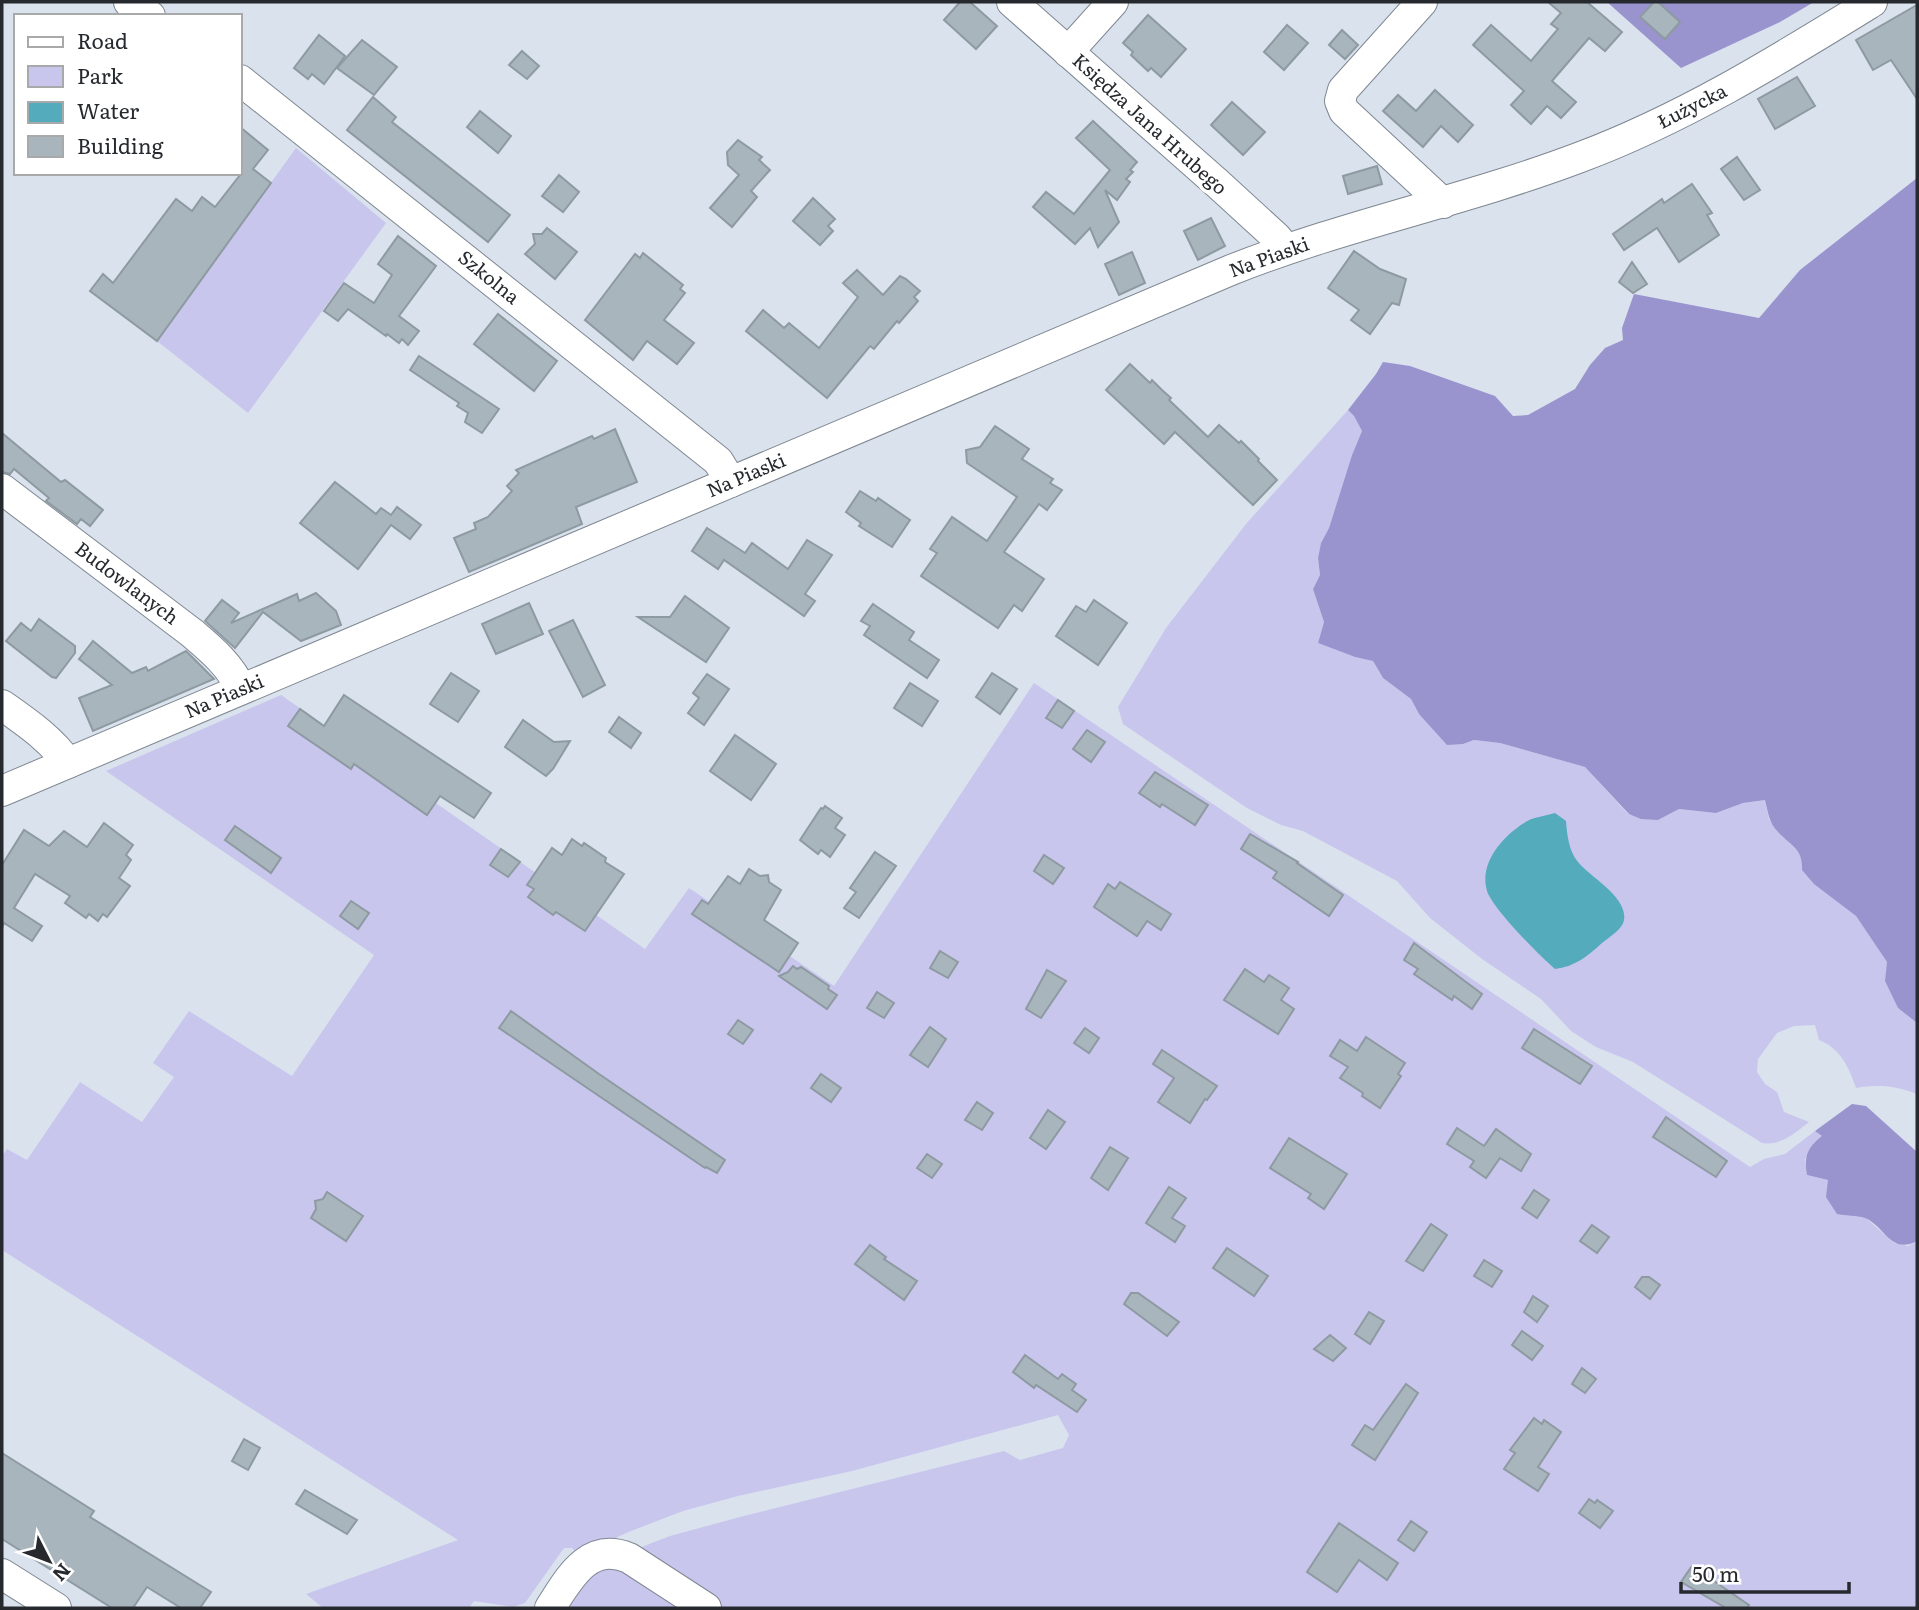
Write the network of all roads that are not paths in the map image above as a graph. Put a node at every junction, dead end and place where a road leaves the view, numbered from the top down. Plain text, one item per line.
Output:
1 (129, 2) edge
2 (1012, 2) edge
3 (1113, 2) edge
4 (1422, 2) edge
5 (1872, 2) edge
6 (147, 14) edge
7 (1068, 52) junction
8 (242, 82) edge
9 (1500, 186) joint
10 (1443, 202) junction
11 (1285, 248) junction
12 (731, 482) junction
13 (2, 489) edge
14 (241, 689) junction
15 (2, 705) edge
16 (68, 763) junction
17 (2, 791) edge
18 (2, 1574) edge
19 (56, 1608) edge
20 (550, 1608) edge
21 (706, 1608) edge

1 - 6 street
2 - 7 street, Księdza Jana Hrubego
3 - 7 street
4 - 10 street
5 - 9 street, Łużycka
7 - 11 street, Księdza Jana Hrubego
8 - 12 street, Szkolna
9 - 10 street, Na Piaski
10 - 11 street, Na Piaski
11 - 12 street, Na Piaski
12 - 14 street, Na Piaski
13 - 14 street, Budowlanych
14 - 16 street, Na Piaski
15 - 16 street
16 - 17 street, Na Piaski
18 - 19 street
20 - 21 street

